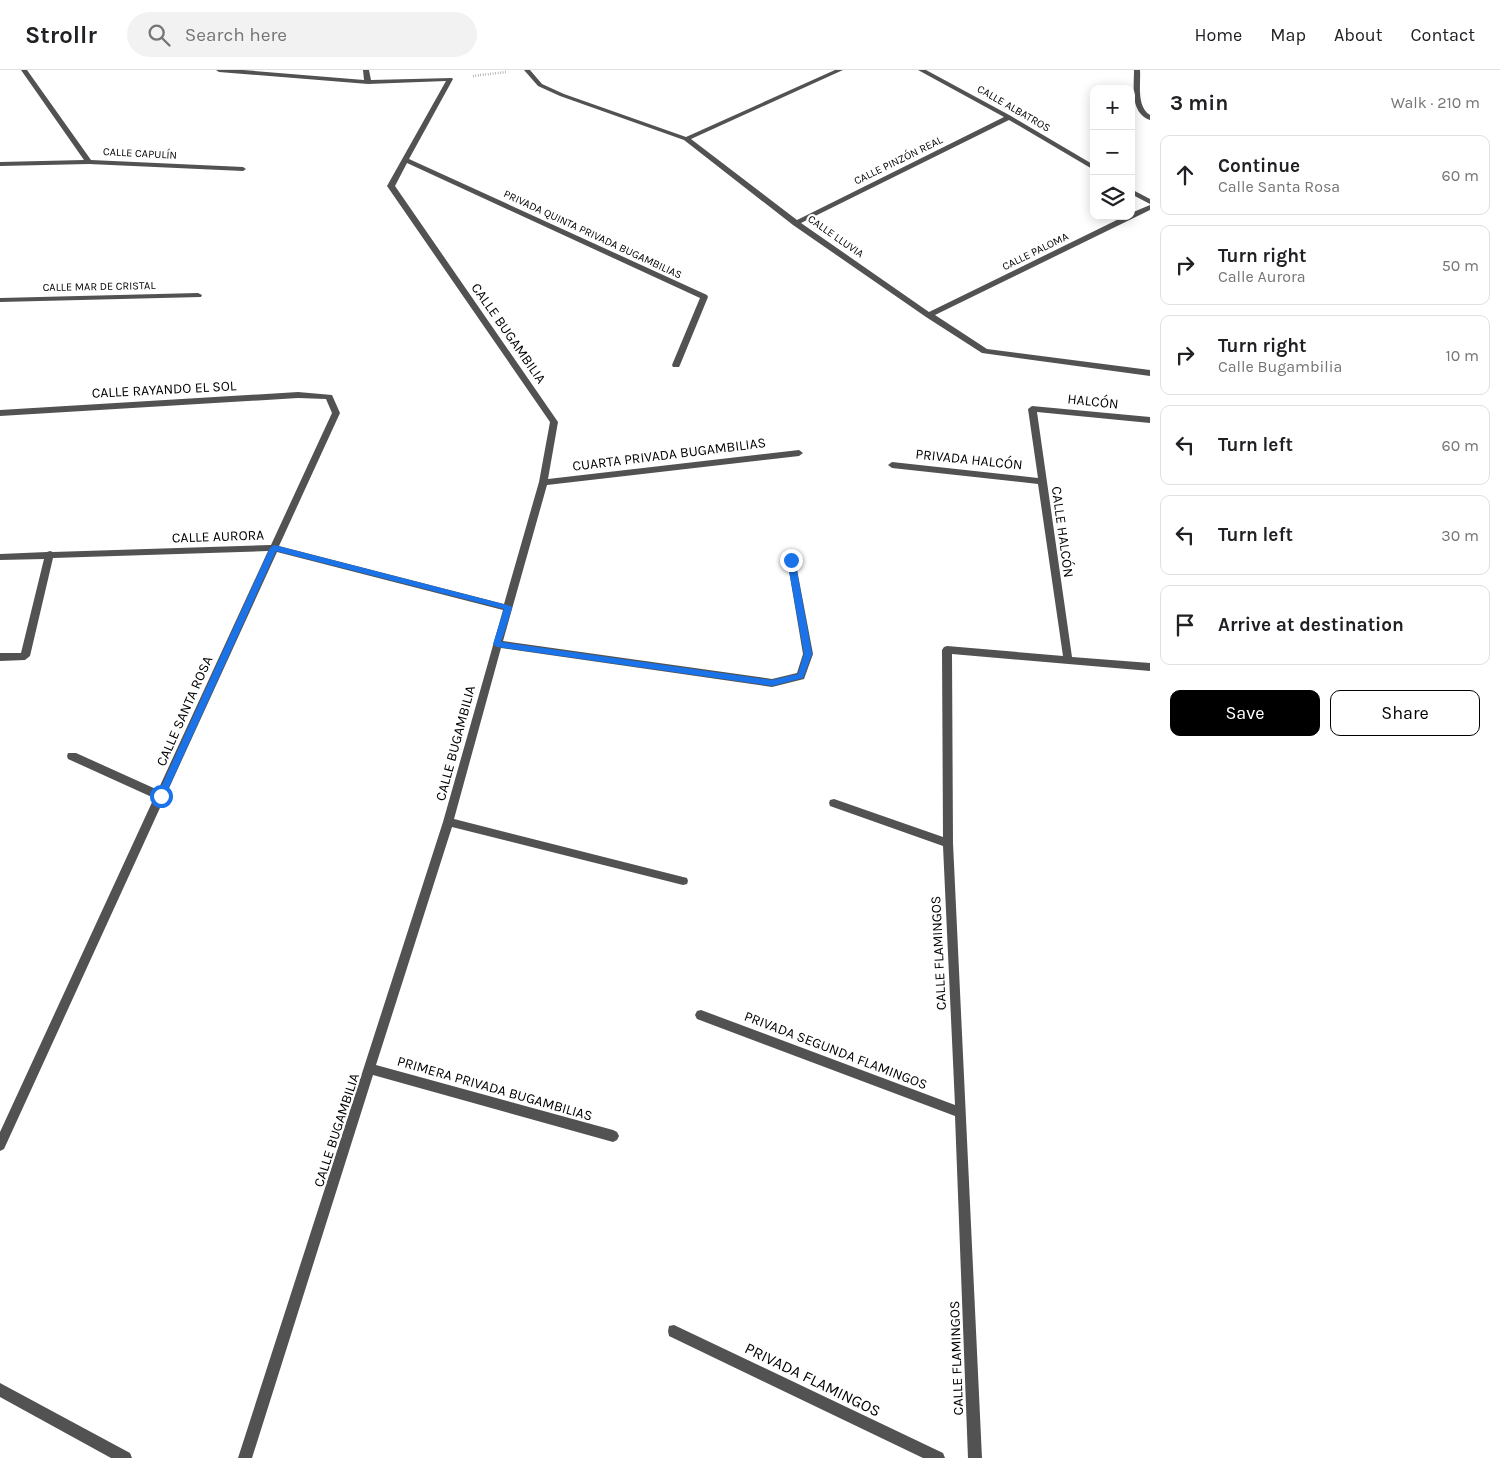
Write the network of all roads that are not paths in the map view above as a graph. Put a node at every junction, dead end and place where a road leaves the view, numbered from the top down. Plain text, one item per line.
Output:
1 (24, 70) edge
2 (219, 70) edge
3 (366, 70) edge
4 (527, 70) edge
5 (840, 70) edge
6 (921, 70) edge
7 (1137, 70) edge
8 (368, 82) junction
9 (1010, 117) junction
10 (1148, 118) edge
11 (686, 138) junction
12 (406, 160) junction
13 (89, 162) junction
14 (0, 164) edge
15 (1090, 166) edge
16 (243, 169) dead end
17 (1135, 193) edge
18 (1150, 202) edge
19 (1150, 207) edge
20 (796, 223) junction
21 (198, 295) dead end
22 (0, 300) edge
23 (929, 316) junction
24 (676, 365) dead end
25 (1150, 373) edge
26 (329, 397) joint
27 (1032, 409) joint
28 (0, 413) edge
29 (1150, 420) edge
30 (799, 452) dead end
31 (892, 465) dead end
32 (1042, 481) junction
33 (543, 482) junction
34 (274, 548) junction
35 (50, 554) junction
36 (0, 557) edge
37 (791, 560) dead end
38 (508, 608) junction
39 (497, 644) junction
40 (0, 657) edge
41 (1068, 660) junction
42 (1150, 667) edge
43 (72, 756) dead end
44 (161, 796) junction
45 (834, 803) dead end
46 (448, 822) junction
47 (948, 843) junction
48 (683, 881) dead end
49 (701, 1015) dead end
50 (370, 1068) junction
51 (961, 1113) junction
52 (613, 1136) dead end
53 (0, 1145) edge
54 (674, 1331) dead end
55 (0, 1390) edge
56 (125, 1458) edge
57 (245, 1458) edge
58 (938, 1458) edge
59 (975, 1458) edge

1 - 13 street, CALLE CAPULÍN
2 - 8 street
3 - 8 street
4 - 11 street, CALLE LLUVIA
5 - 11 street
6 - 9 street, CALLE ALBATROS
7 - 10 street
8 - 12 street, CALLE BUGAMBILIA
9 - 15 street, CALLE ALBATROS
9 - 20 street, CALLE PINZÓN REAL
11 - 20 street, CALLE LLUVIA
12 - 24 street, PRIVADA QUINTA PRIVADA BUGAMBILIAS
12 - 33 street, CALLE BUGAMBILIA
13 - 14 street
13 - 16 street, CALLE CAPULÍN
17 - 18 street
19 - 23 street, CALLE PALOMA
20 - 23 street, CALLE LLUVIA
21 - 22 street, CALLE MAR DE CRISTAL
23 - 25 street, CALLE LLUVIA
26 - 28 street, CALLE RAYANDO EL SOL
26 - 34 street, CALLE SANTA ROSA
27 - 29 street, HALCÓN
27 - 32 street, CALLE HALCÓN
30 - 33 street, CUARTA PRIVADA BUGAMBILIAS
31 - 32 street, PRIVADA HALCÓN
32 - 41 street, CALLE HALCÓN
33 - 38 street, CALLE BUGAMBILIA
34 - 35 street, CALLE AURORA
34 - 38 street, CALLE AURORA
34 - 44 street, CALLE SANTA ROSA
35 - 36 street, CALLE AURORA
35 - 40 street
37 - 39 street
38 - 39 street, CALLE BUGAMBILIA
39 - 46 street, CALLE BUGAMBILIA
41 - 42 street, CALLE FLAMINGOS
41 - 47 street, CALLE FLAMINGOS
43 - 44 street
44 - 53 street, CALLE SANTA ROSA
45 - 47 street
46 - 48 street
46 - 50 street, CALLE BUGAMBILIA
47 - 51 street, CALLE FLAMINGOS
49 - 51 street, PRIVADA SEGUNDA FLAMINGOS
50 - 52 street, PRIMERA PRIVADA BUGAMBILIAS
50 - 57 street, CALLE BUGAMBILIA
51 - 59 street, CALLE FLAMINGOS
54 - 58 street, PRIVADA FLAMINGOS
55 - 56 street

